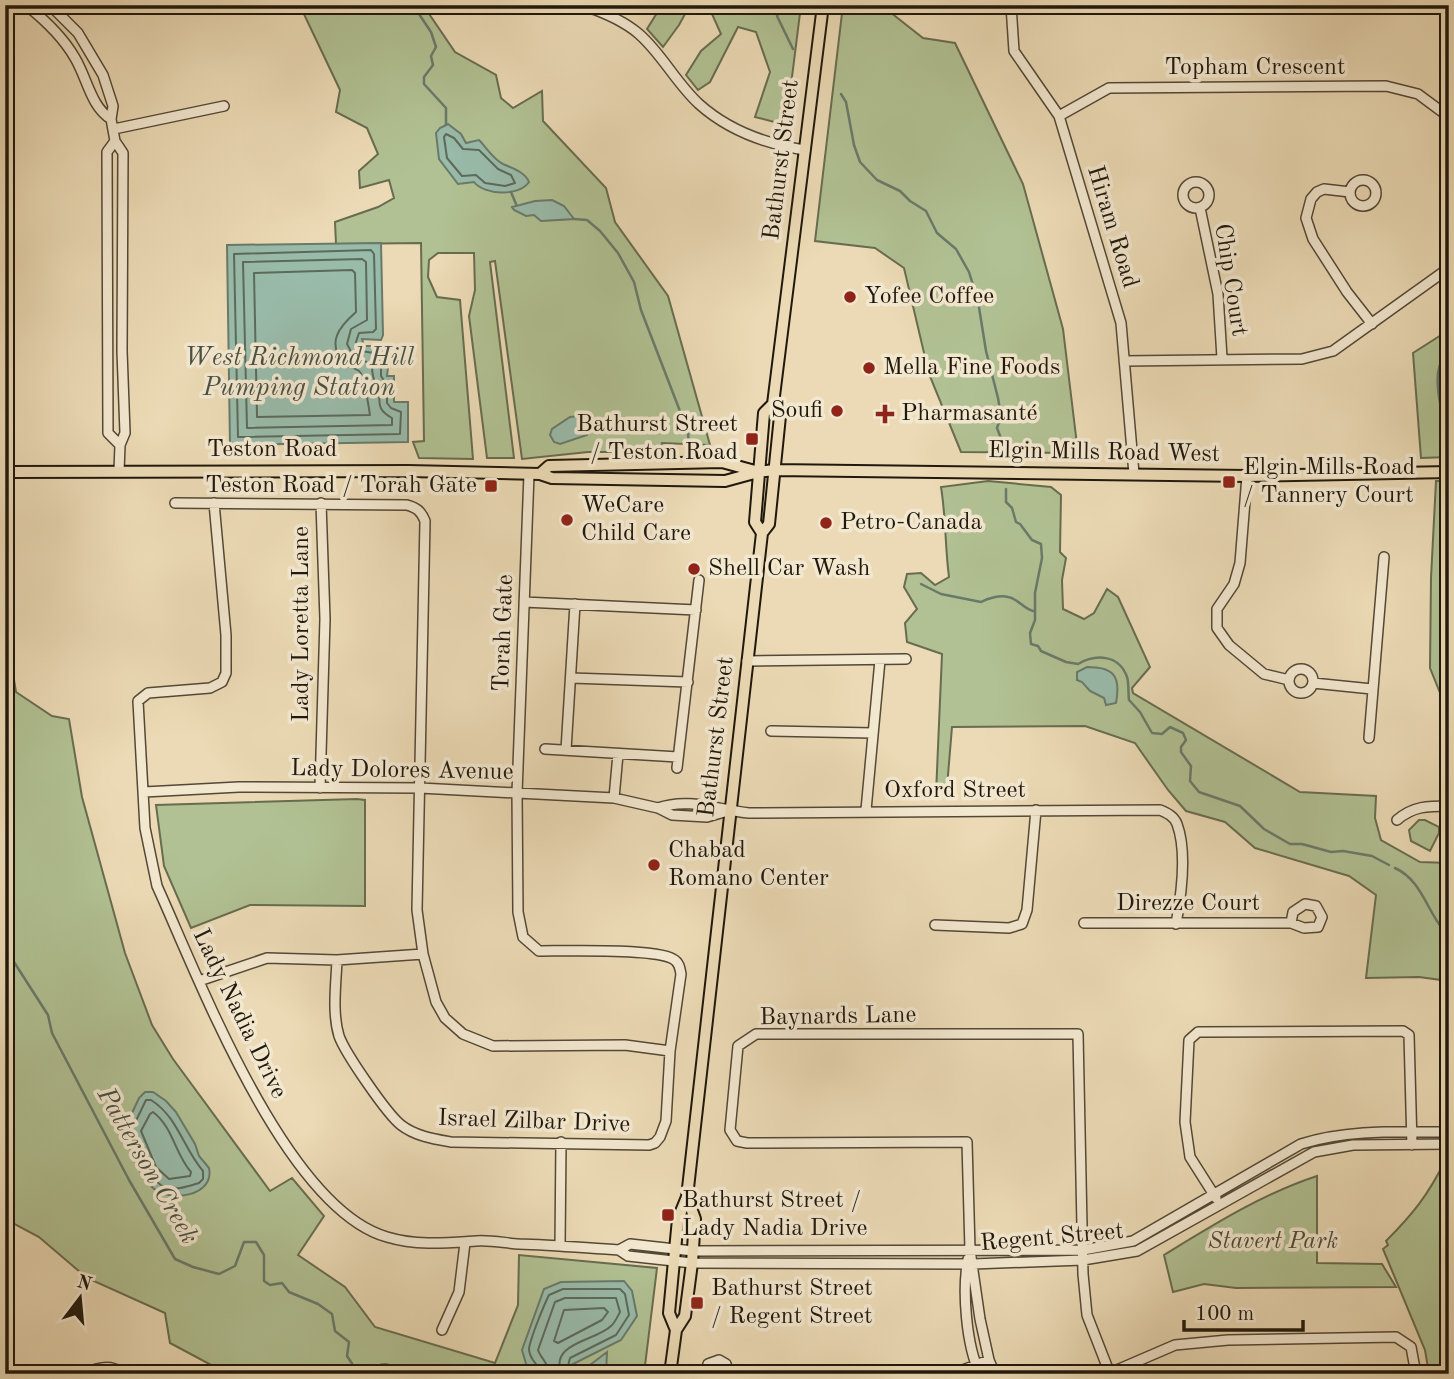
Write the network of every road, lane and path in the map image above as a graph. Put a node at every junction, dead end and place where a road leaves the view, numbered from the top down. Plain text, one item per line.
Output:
1 (26, 5) edge
2 (44, 5) edge
3 (50, 5) edge
4 (582, 5) edge
5 (823, 5) edge
6 (1011, 5) edge
7 (36, 13) junction
8 (224, 106) dead end
9 (1059, 116) junction
10 (1449, 117) edge
11 (112, 124) junction
12 (116, 141) junction
13 (805, 150) junction
14 (1350, 192) dead end
15 (1199, 208) dead end
16 (122, 237) junction
17 (107, 238) junction
18 (1449, 268) edge
19 (1372, 324) junction
20 (106, 334) junction
21 (122, 334) junction
22 (1222, 358) junction
23 (1124, 361) junction
24 (773, 404) junction
25 (120, 445) junction
26 (774, 470) junction
27 (119, 471) junction
28 (5, 472) edge
29 (758, 472) junction
30 (1449, 472) edge
31 (534, 474) junction
32 (1134, 474) junction
33 (1247, 477) junction
34 (175, 503) dead end
35 (214, 503) junction
36 (321, 503) junction
37 (762, 533) junction
38 (1384, 557) dead end
39 (699, 580) dead end
40 (524, 602) junction
41 (575, 604) junction
42 (696, 610) junction
43 (906, 659) dead end
44 (880, 660) junction
45 (747, 661) junction
46 (571, 678) junction
47 (1289, 680) junction
48 (688, 682) junction
49 (1313, 683) junction
50 (1371, 689) junction
51 (771, 731) dead end
52 (873, 733) junction
53 (1369, 738) dead end
54 (545, 749) dead end
55 (566, 750) junction
56 (618, 754) junction
57 (678, 757) junction
58 (677, 768) dead end
59 (320, 788) junction
60 (420, 788) junction
61 (144, 792) junction
62 (517, 793) junction
63 (614, 799) junction
64 (1449, 806) edge
65 (866, 810) junction
66 (1036, 810) junction
67 (730, 811) junction
68 (1397, 820) dead end
69 (1084, 923) dead end
70 (1292, 923) dead end
71 (1175, 924) junction
72 (934, 925) dead end
73 (423, 954) junction
74 (337, 960) junction
75 (200, 981) junction
76 (670, 1051) junction
77 (1412, 1132) junction
78 (1449, 1132) edge
79 (561, 1142) junction
80 (1449, 1144) edge
81 (1412, 1145) junction
82 (687, 1197) junction
83 (1217, 1199) junction
84 (465, 1243) junction
85 (560, 1246) junction
86 (675, 1249) junction
87 (619, 1250) junction
88 (970, 1250) junction
89 (1083, 1255) junction
90 (692, 1257) junction
91 (674, 1261) junction
92 (970, 1264) junction
93 (5, 1295) edge
94 (5, 1311) edge
95 (443, 1330) dead end
96 (676, 1331) junction
97 (989, 1360) junction
98 (978, 1370) edge
99 (1110, 1373) edge
100 (93, 1374) edge
101 (124, 1374) edge
102 (670, 1374) edge
103 (706, 1374) edge
104 (729, 1374) edge
105 (952, 1374) edge
106 (995, 1374) edge
107 (1416, 1374) edge

1 - 7 street
2 - 7 street
3 - 11 street
4 - 13 street
5 - 13 main road, Bathurst Street
6 - 9 street, Hiram Road
7 - 11 street
8 - 11 street
9 - 10 street, Topham Crescent
9 - 23 street, Hiram Road
11 - 12 street
12 - 16 street
12 - 17 street
13 - 24 main road, Bathurst Street
14 - 19 street
15 - 22 street, Chip Court
16 - 17 street
16 - 21 street
17 - 20 street
18 - 19 street
19 - 22 street
20 - 21 street
20 - 25 street
21 - 25 street
22 - 23 street
23 - 32 street, Hiram Road
24 - 26 main road, Bathurst Street
24 - 29 main road, Bathurst Street
25 - 27 street
26 - 29 main road, Elgin Mills Road West
26 - 32 main road, Elgin Mills Road West
26 - 37 main road, Bathurst Street
27 - 28 main road, Teston Road
27 - 31 main road, Teston Road
29 - 31 main road, Teston Road
29 - 31 main road, Teston Road
29 - 37 main road, Bathurst Street
30 - 33 main road, Elgin Mills Road West
31 - 40 street, Torah Gate
32 - 33 main road, Elgin Mills Road West
33 - 47 street
34 - 35 street
35 - 36 street
35 - 61 street, Lady Nadia Drive
36 - 59 street, Lady Loretta Lane
36 - 60 street
37 - 45 main road, Bathurst Street
38 - 50 street
39 - 42 street
40 - 41 street
40 - 62 street, Torah Gate
41 - 42 street
41 - 46 street
42 - 48 street
43 - 44 street
44 - 45 street
44 - 52 street
45 - 67 main road, Bathurst Street
46 - 48 street
46 - 55 street
47 - 49 street
47 - 49 street
48 - 57 street
49 - 50 street
50 - 53 street
51 - 52 street
52 - 65 street
54 - 55 street
55 - 56 street
56 - 57 street
56 - 63 street
57 - 58 street
59 - 60 street, Lady Dolores Avenue
59 - 61 street, Lady Dolores Avenue
60 - 62 street, Lady Dolores Avenue
60 - 73 street
61 - 75 street, Lady Nadia Drive
62 - 63 street, Lady Dolores Avenue
62 - 76 street, Israel Zilbar Drive
63 - 67 street, Lady Dolores Avenue
64 - 68 street
65 - 66 street, Oxford Street
65 - 67 street, Oxford Street
66 - 71 street, Oxford Street
66 - 72 street
67 - 82 main road, Bathurst Street
69 - 71 street, Direzze Court
70 - 71 street, Direzze Court
73 - 74 street
73 - 76 street
74 - 75 street
74 - 79 street, Israel Zilbar Drive
75 - 84 street, Lady Nadia Drive
76 - 79 street, Israel Zilbar Drive
77 - 78 street, Regent Street
77 - 81 street
77 - 83 street, Regent Street
77 - 83 street
79 - 85 street
80 - 81 street, Regent Street
81 - 83 street, Regent Street
82 - 86 main road, Bathurst Street
82 - 90 main road, Bathurst Street
83 - 89 street, Regent Street
84 - 85 street, Lady Nadia Drive
84 - 95 street
85 - 87 street, Lady Nadia Drive
86 - 87 street, Lady Nadia Drive
86 - 90 street, Lady Nadia Drive
86 - 91 main road, Bathurst Street
87 - 91 street, Lady Nadia Drive
88 - 89 street, Regent Street
88 - 89 street, Baynards Lane
88 - 90 street, Regent Street
88 - 92 street
89 - 92 street, Regent Street
89 - 99 street
90 - 91 street, Regent Street
90 - 92 street, Regent Street
90 - 96 main road, Bathurst Street
91 - 96 main road, Bathurst Street
92 - 97 street
92 - 98 street
93 - 94 street
96 - 102 main road, Bathurst Street
97 - 98 street
97 - 106 street
98 - 105 street
99 - 107 street
100 - 101 street
103 - 104 street

